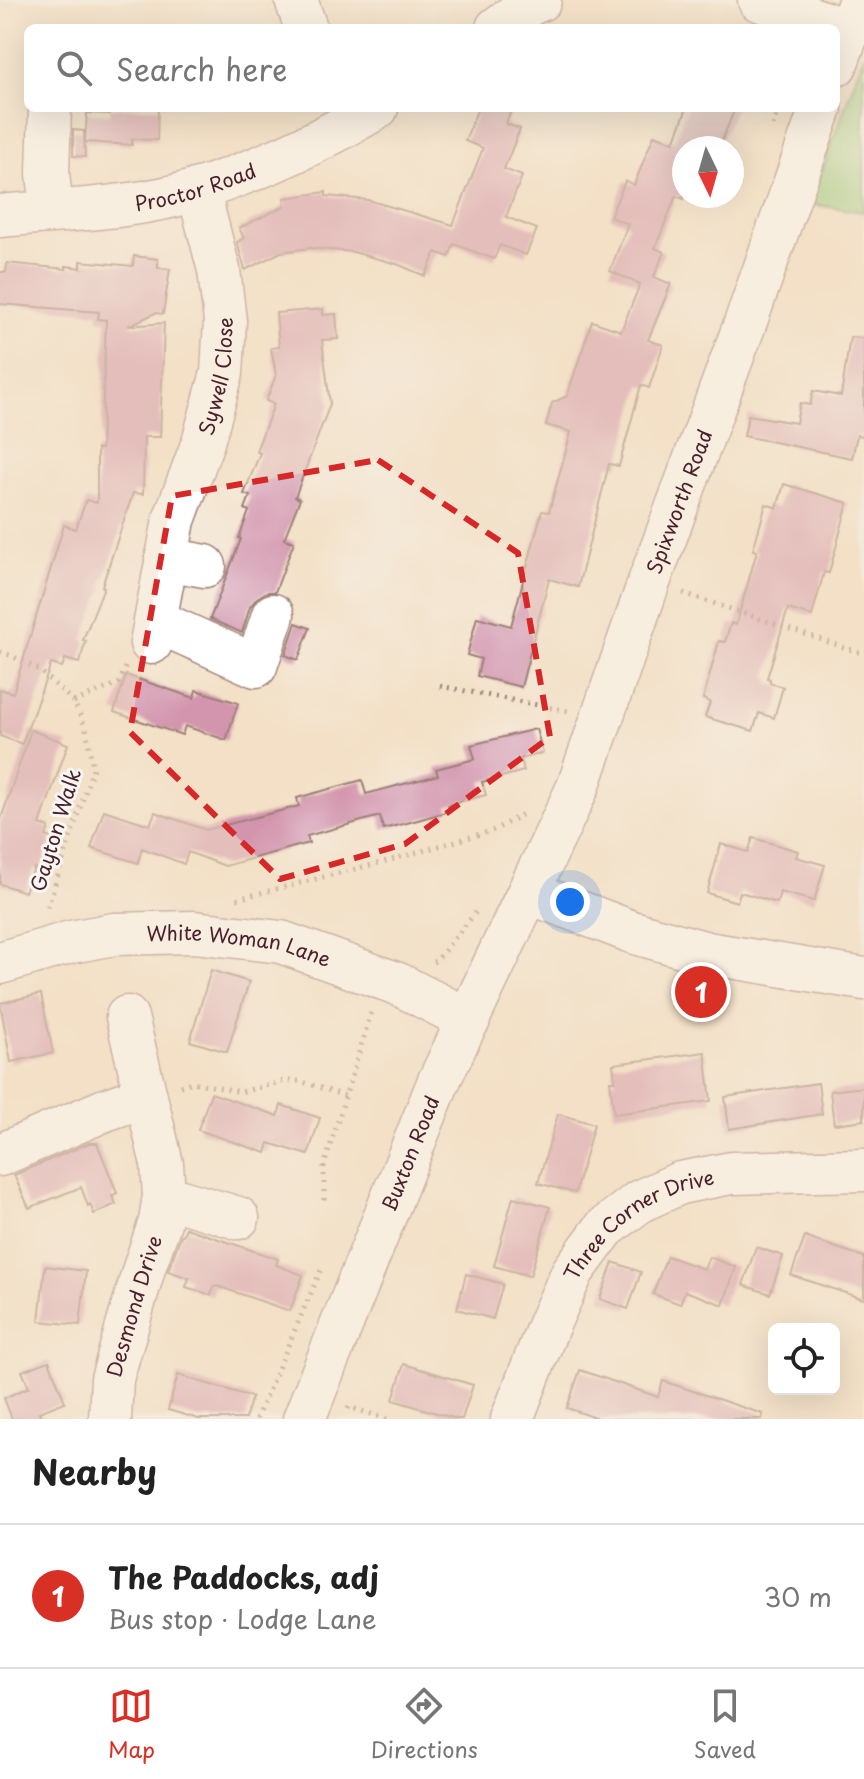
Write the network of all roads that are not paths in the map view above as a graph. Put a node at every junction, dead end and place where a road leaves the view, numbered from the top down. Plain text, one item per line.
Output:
1 (296, 0) edge
2 (540, 0) edge
3 (759, 0) edge
4 (305, 24) edge
5 (502, 24) edge
6 (826, 24) edge
7 (820, 112) edge
8 (359, 113) edge
9 (40, 127) edge
10 (198, 189) junction
11 (52, 211) junction
12 (0, 216) edge
13 (273, 615) dead end
14 (530, 893) junction
15 (281, 942) junction
16 (1, 963) edge
17 (864, 979) edge
18 (127, 1017) dead end
19 (469, 1020) junction
20 (146, 1096) junction
21 (0, 1155) edge
22 (864, 1170) edge
23 (164, 1196) junction
24 (238, 1218) dead end
25 (111, 1399) edge
26 (304, 1419) edge
27 (512, 1419) edge

1 - 4 street
2 - 5 street
3 - 6 street
7 - 14 street, Spixworth Road
8 - 10 street, Proctor Road
9 - 11 street
10 - 11 street, Proctor Road
10 - 13 street, Sywell Close
11 - 12 street, Proctor Road
14 - 17 street
14 - 19 street, Buxton Road
15 - 16 street, White Woman Lane
15 - 16 street
15 - 19 street, White Woman Lane
18 - 20 street, Desmond Drive
19 - 26 street, Buxton Road
20 - 21 street
20 - 23 street, Desmond Drive
22 - 27 street, Three Corner Drive
23 - 24 street
23 - 25 street, Desmond Drive

